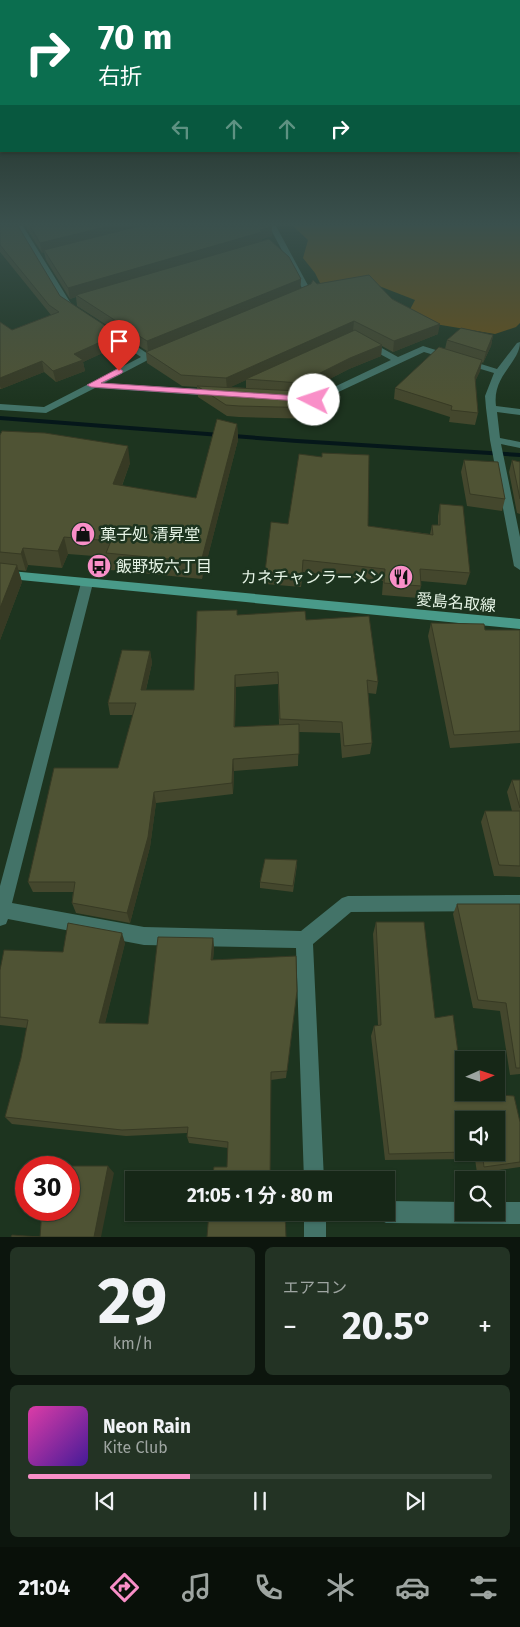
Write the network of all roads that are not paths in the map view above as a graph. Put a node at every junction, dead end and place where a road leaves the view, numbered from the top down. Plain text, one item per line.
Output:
1 (55, 284) edge
2 (304, 284) edge
3 (289, 298) edge
4 (76, 301) edge
5 (67, 304) junction
6 (83, 314) edge
7 (99, 325) edge
8 (363, 341) edge
9 (173, 346) edge
10 (520, 346) edge
11 (146, 357) junction
12 (397, 360) junction
13 (499, 372) junction
14 (91, 385) junction
15 (228, 394) edge
16 (295, 398) edge
17 (0, 407) edge
18 (491, 408) junction
19 (520, 412) edge
20 (495, 442) junction
21 (520, 445) edge
22 (520, 566) edge
23 (0, 574) edge
24 (87, 583) junction
25 (520, 624) edge
26 (520, 903) edge
27 (1, 912) edge
28 (304, 940) junction
29 (314, 1171) edge
30 (395, 1212) edge
31 (520, 1213) edge
32 (315, 1221) edge
33 (315, 1237) edge

1 - 5 street
2 - 3 street
4 - 5 street
5 - 6 street
7 - 11 street
8 - 12 street
9 - 11 street
10 - 13 street
11 - 14 street
12 - 13 street
12 - 16 street
13 - 18 street
14 - 15 street
14 - 17 street
18 - 19 street
18 - 20 street
20 - 21 street
20 - 22 street
23 - 24 main road, 愛島名取線
24 - 25 main road, 愛島名取線
24 - 27 street
26 - 28 street
27 - 28 street
28 - 29 street
30 - 31 street
32 - 33 street

